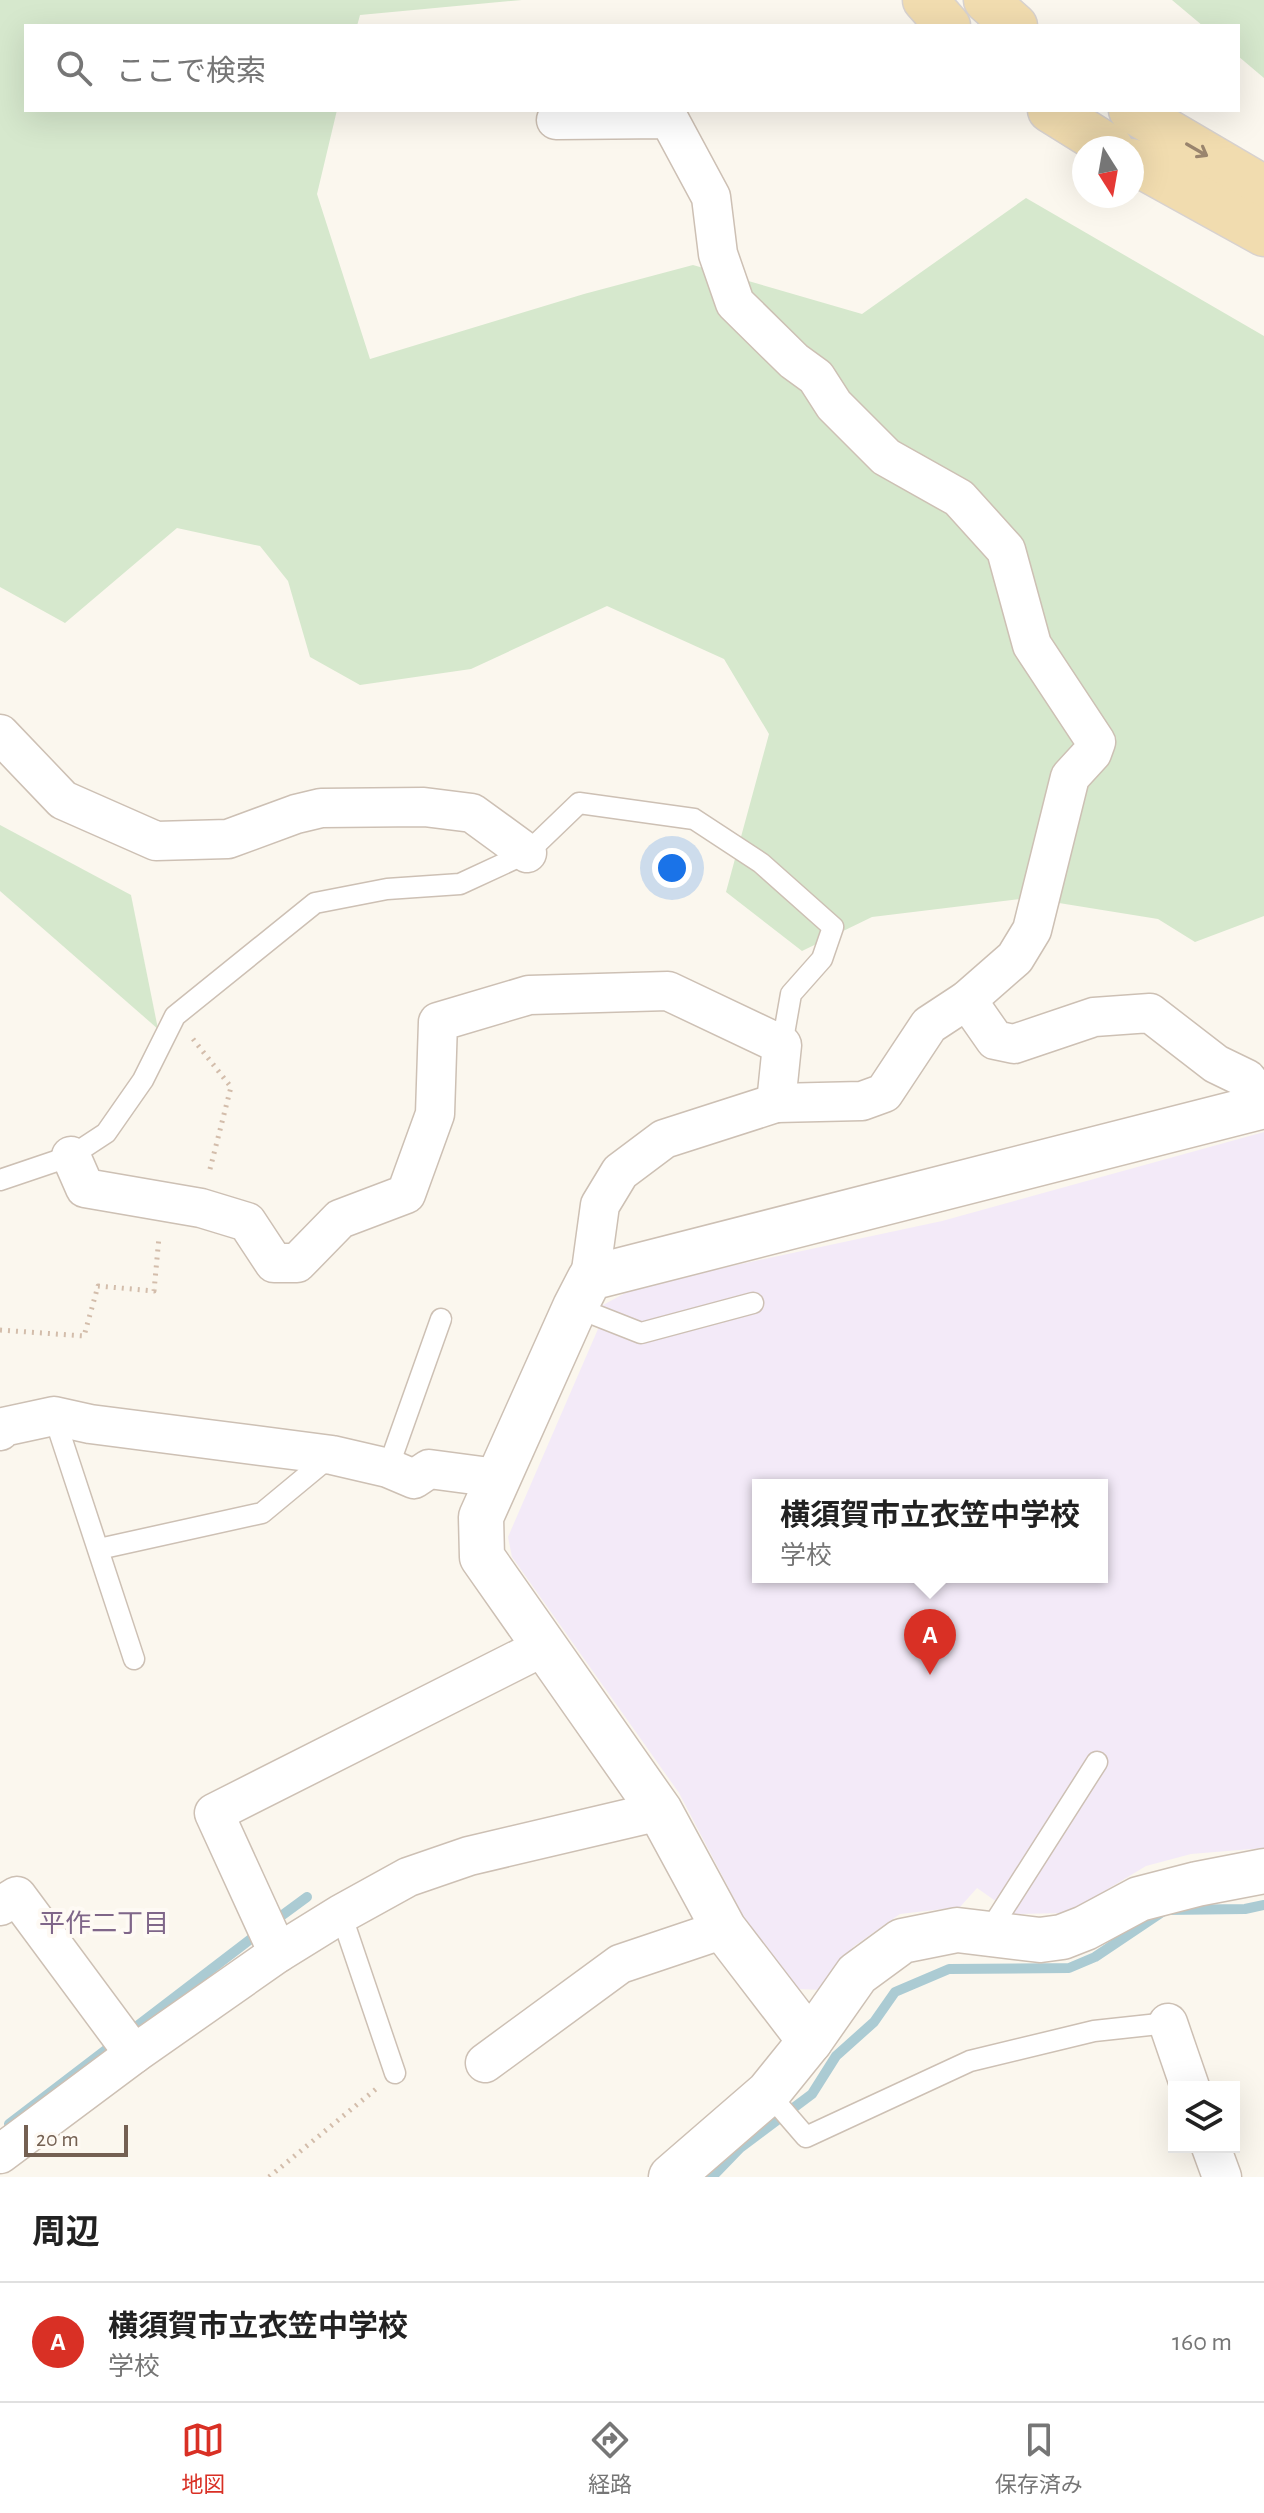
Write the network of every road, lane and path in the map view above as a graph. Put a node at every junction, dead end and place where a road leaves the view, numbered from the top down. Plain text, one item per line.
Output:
1 (925, 0) edge
2 (986, 0) edge
3 (946, 24) edge
4 (1013, 24) edge
5 (1053, 112) edge
6 (1134, 112) edge
7 (556, 120) dead end
8 (1092, 136) edge
9 (1144, 168) edge
10 (1264, 188) edge
11 (1264, 234) edge
12 (0, 734) edge
13 (527, 853) junction
14 (967, 1000) junction
15 (175, 1016) junction
16 (782, 1045) junction
17 (776, 1103) junction
18 (1264, 1106) edge
19 (71, 1156) junction
20 (0, 1180) edge
21 (162, 1202) junction
22 (201, 1208) junction
23 (582, 1293) junction
24 (753, 1303) dead end
25 (441, 1319) dead end
26 (0, 1330) edge
27 (54, 1416) junction
28 (0, 1431) edge
29 (332, 1455) junction
30 (388, 1468) junction
31 (497, 1478) junction
32 (99, 1549) junction
33 (543, 1647) junction
34 (134, 1659) dead end
35 (1097, 1762) dead end
36 (660, 1811) junction
37 (1264, 1871) edge
38 (0, 1906) edge
39 (341, 1914) junction
40 (724, 1929) junction
41 (988, 1933) junction
42 (278, 1953) junction
43 (1168, 2023) joint
44 (810, 2041) junction
45 (134, 2054) junction
46 (485, 2063) dead end
47 (395, 2073) joint
48 (1188, 2081) edge
49 (768, 2093) junction
50 (1213, 2153) edge
51 (0, 2154) edge
52 (269, 2177) edge
53 (671, 2177) edge
54 (1222, 2177) edge

1 - 3 main road
2 - 4 main road
5 - 8 main road
6 -> 10 main road
7 - 14 street
9 - 11 main road
12 - 13 street
13 - 15 lane
13 - 16 lane
14 - 17 street
14 - 18 street
15 - 19 lane
15 - 22 path
16 - 17 street
16 - 22 street
17 - 23 street
18 - 23 street
19 - 20 lane
19 - 21 street
21 - 22 street
21 - 26 path
23 - 24 lane
23 - 31 street
25 - 30 lane
27 - 28 street
27 - 29 street
27 - 32 lane
29 - 30 street
29 - 32 lane
30 - 31 street
31 - 33 street
32 - 34 lane
33 - 36 street
33 - 42 street
35 - 41 lane
36 - 39 street
36 - 40 street
37 - 41 street
38 - 45 street
39 - 42 street
39 - 47 lane
40 - 44 street
40 - 46 street
41 - 44 street
42 - 45 street
43 - 48 street
43 - 49 lane
44 - 49 street
45 - 51 street
47 - 52 path
49 - 53 street
50 - 54 street

